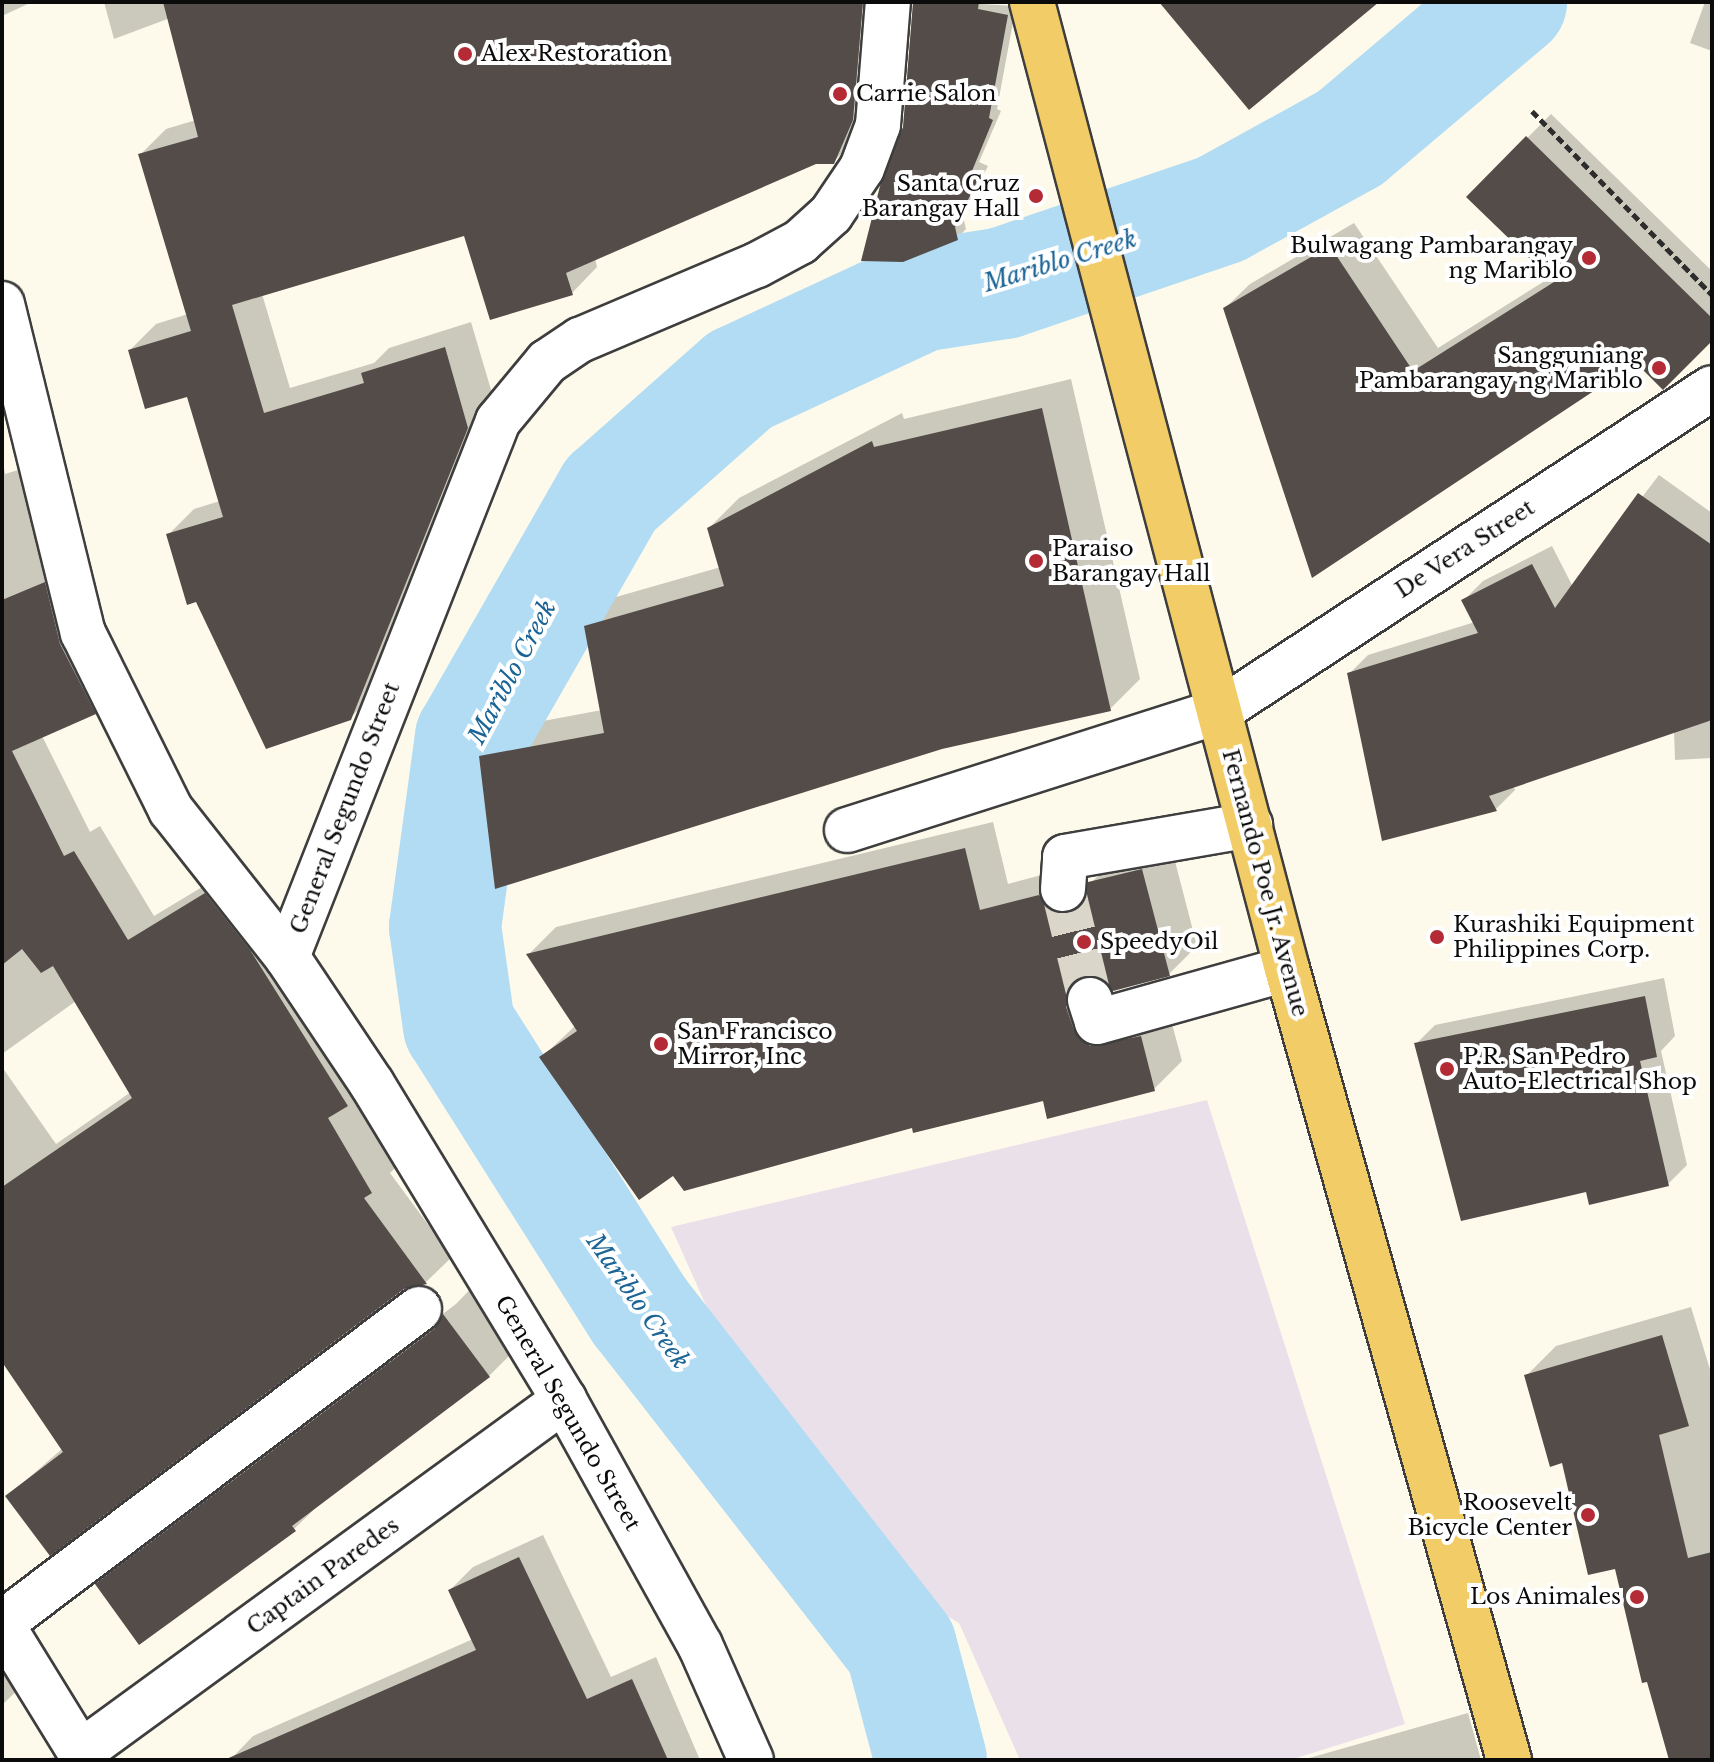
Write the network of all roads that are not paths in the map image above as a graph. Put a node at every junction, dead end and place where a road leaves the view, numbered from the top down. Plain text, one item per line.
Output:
1 (888, 2) edge
2 (1032, 2) edge
3 (2, 304) edge
4 (1705, 406) edge
5 (1219, 711) junction
6 (1250, 825) junction
7 (847, 830) dead end
8 (1063, 889) tunnel mouth
9 (287, 957) junction
10 (1287, 969) junction
11 (1090, 1000) tunnel mouth
12 (419, 1309) dead end
13 (564, 1400) junction
14 (2, 1624) edge
15 (83, 1756) edge
16 (751, 1760) edge
17 (1509, 1760) edge

1 - 9 street, General Segundo Street
2 - 5 main road, Fernando Poe Jr. Avenue
3 - 9 street
4 - 5 street, De Vera Street
5 - 6 main road, Fernando Poe Jr. Avenue
5 - 7 street, De Vera Street
6 - 8 street
6 - 10 main road, Fernando Poe Jr. Avenue
9 - 13 street, General Segundo Street
10 - 11 street
10 - 17 main road, Fernando Poe Jr. Avenue
12 - 14 street
13 - 15 street, Captain Paredes
13 - 16 street, General Segundo Street
14 - 15 street

